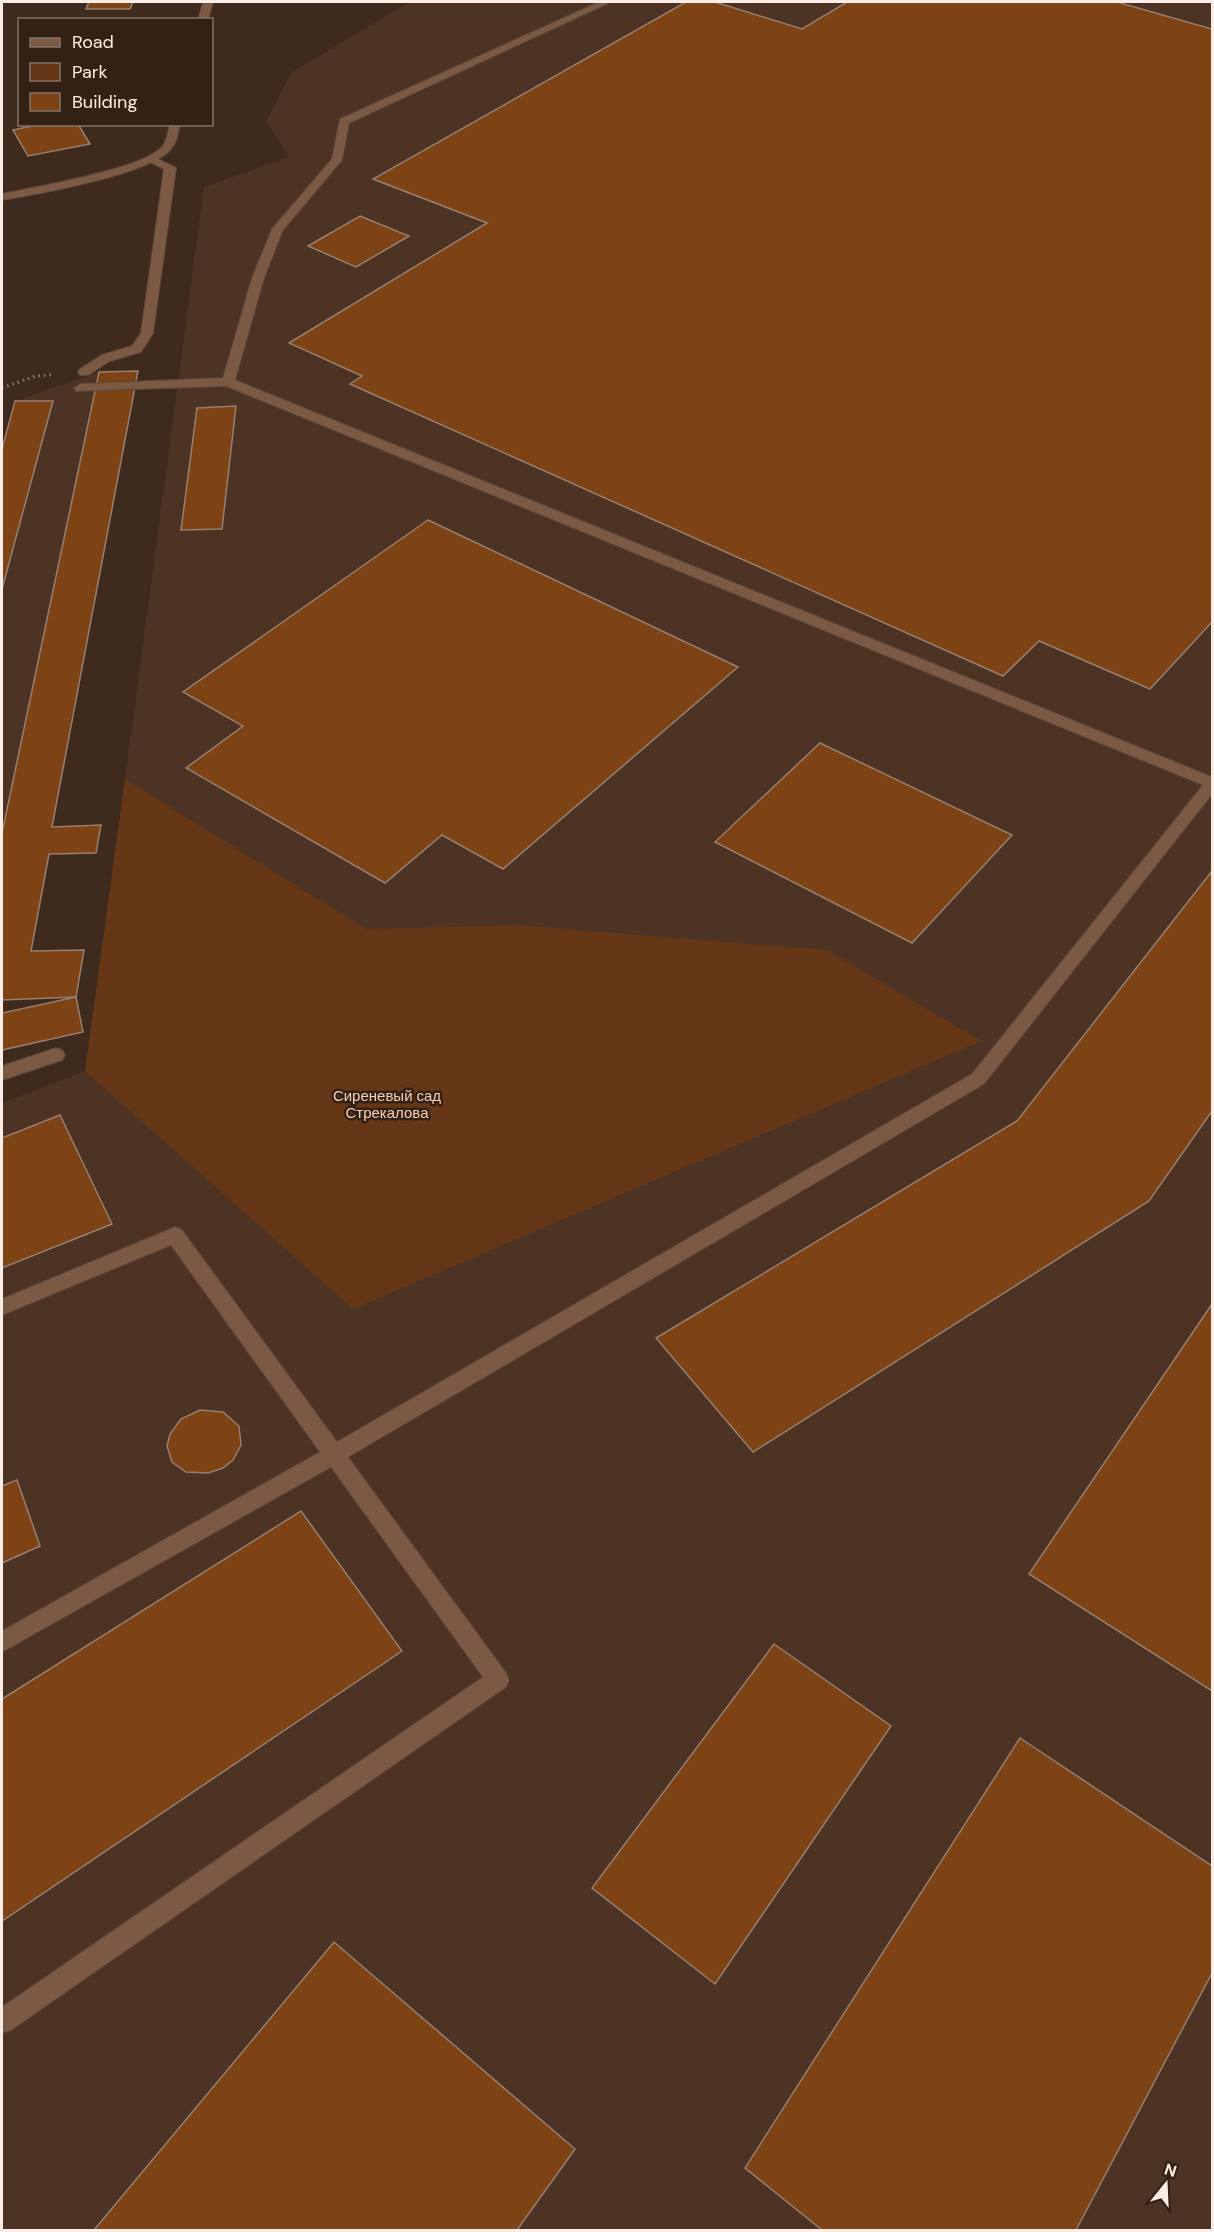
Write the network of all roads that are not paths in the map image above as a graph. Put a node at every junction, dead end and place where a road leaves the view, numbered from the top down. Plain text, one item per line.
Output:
1 (208, 2) edge
2 (606, 2) edge
3 (204, 18) edge
4 (174, 126) edge
5 (152, 159) junction
6 (2, 197) edge
7 (84, 372) road end
8 (228, 382) junction
9 (80, 388) dead end
10 (1212, 784) edge
11 (56, 1055) dead end
12 (2, 1073) edge
13 (2, 1307) edge
14 (333, 1454) junction
15 (2, 1642) edge
16 (2, 2021) edge

1 - 3 street
2 - 8 street
4 - 5 street
5 - 6 street
5 - 7 street
8 - 9 street
8 - 10 street
10 - 14 street
11 - 12 street
13 - 14 street
14 - 15 street
14 - 16 street

